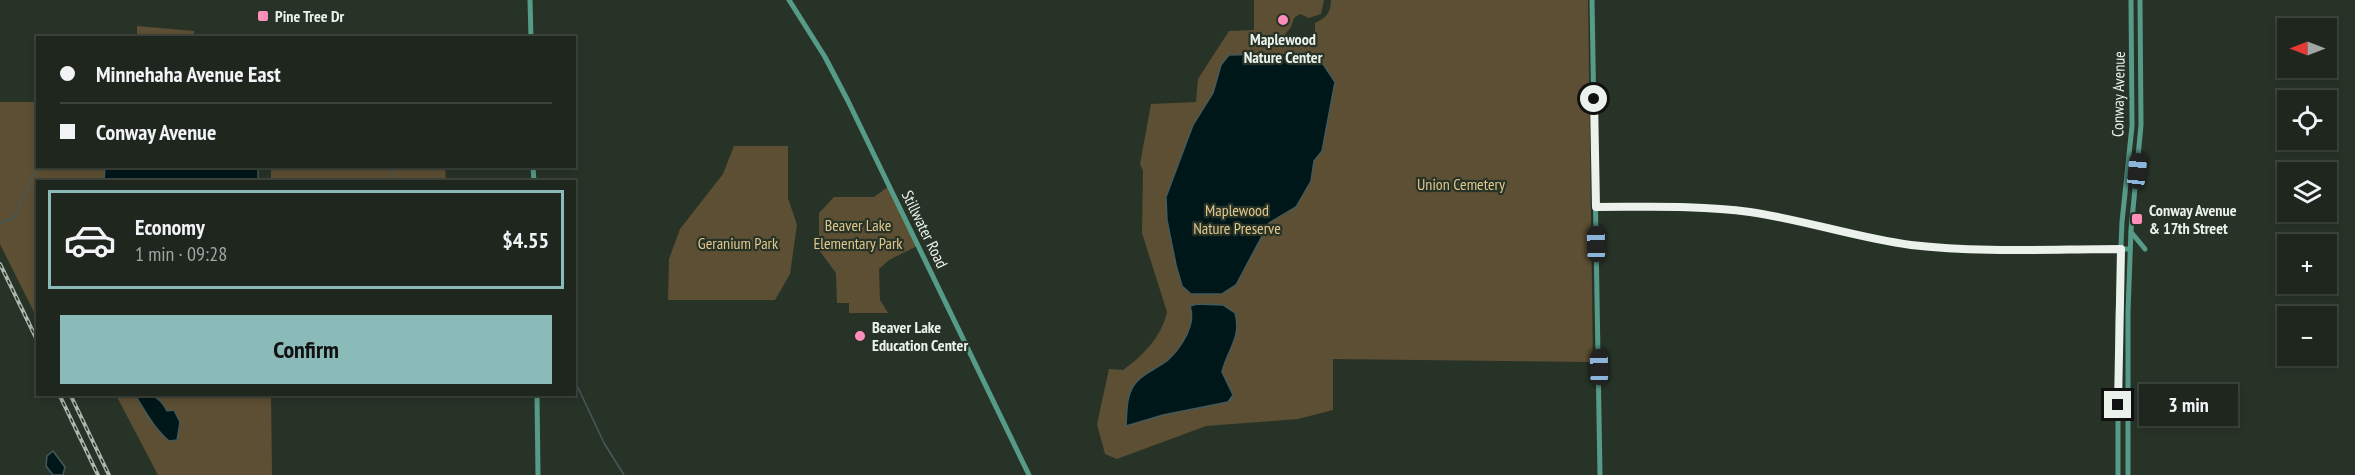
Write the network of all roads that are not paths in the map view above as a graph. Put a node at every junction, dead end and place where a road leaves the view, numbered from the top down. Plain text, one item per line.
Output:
1 (530, 0) edge
2 (789, 0) edge
3 (1592, 0) edge
4 (2131, 0) edge
5 (2140, 0) edge
6 (531, 36) edge
7 (1596, 207) junction
8 (2131, 232) junction
9 (2121, 249) junction
10 (2130, 249) junction
11 (2145, 249) dead end
12 (537, 396) edge
13 (538, 475) edge
14 (1029, 475) edge
15 (1600, 475) edge
16 (2118, 475) edge
17 (2128, 475) edge

1 - 6 street
2 - 14 street, Stillwater Road
3 - 7 street
4 - 9 street, Conway Avenue
5 - 8 street, Conway Avenue
7 - 9 street
7 - 15 street
8 - 10 street, Conway Avenue
8 - 11 street
9 - 10 street
9 - 16 street, Conway Avenue
10 - 17 street, Conway Avenue
12 - 13 street

